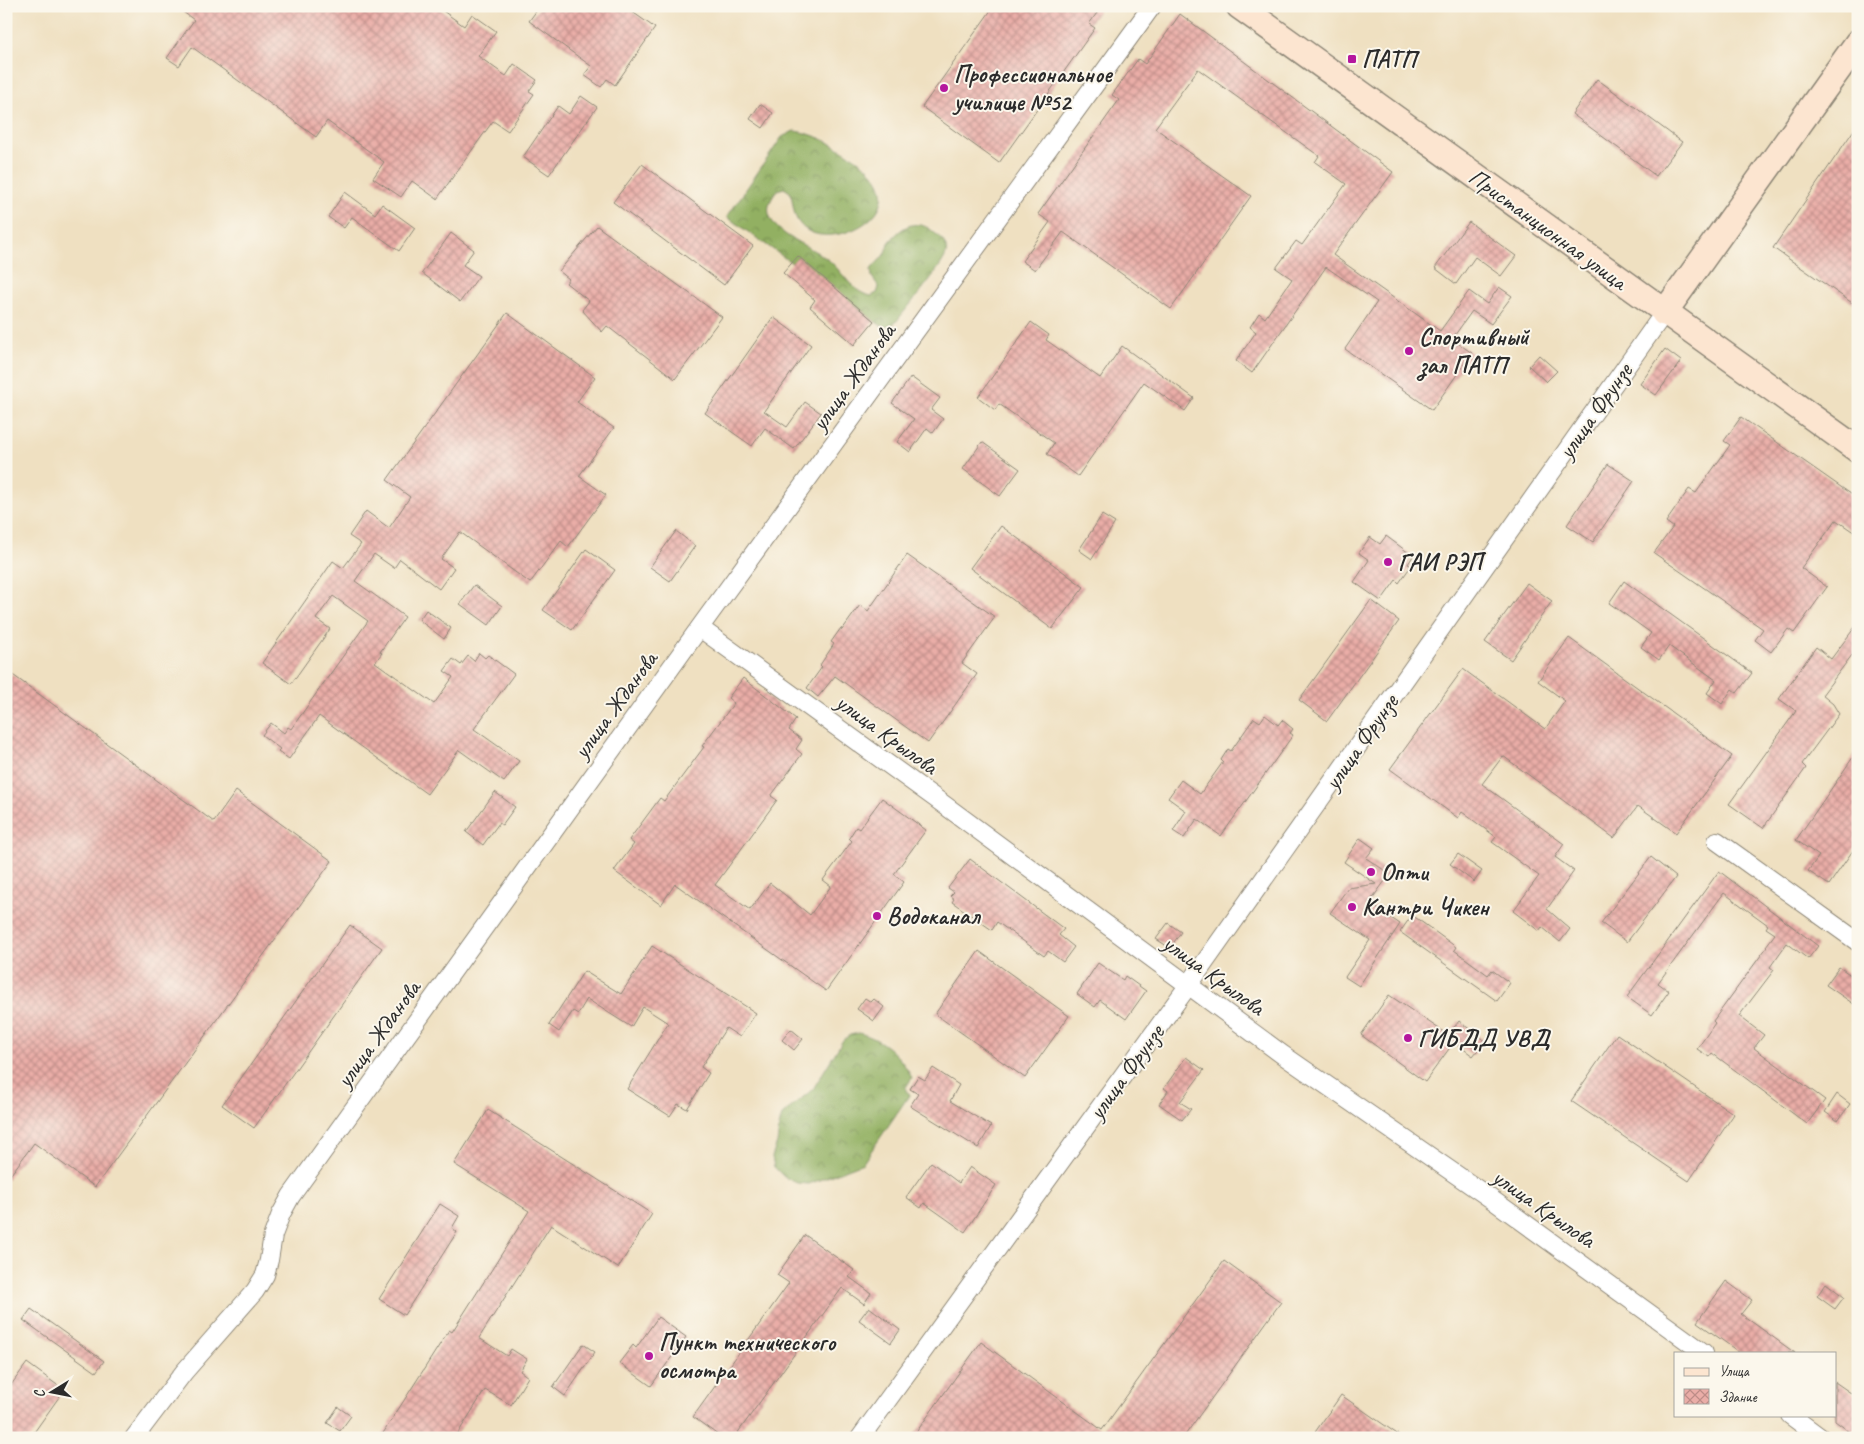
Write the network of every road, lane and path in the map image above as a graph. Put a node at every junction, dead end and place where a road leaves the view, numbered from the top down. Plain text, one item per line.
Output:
1 (1152, 6) edge
2 (1239, 6) edge
3 (1858, 42) edge
4 (1664, 312) junction
5 (1858, 450) edge
6 (700, 628) junction
7 (1717, 841) dead end
8 (1858, 942) edge
9 (1188, 986) junction
10 (1703, 1352) edge
11 (1791, 1416) edge
12 (134, 1438) edge
13 (860, 1438) edge
14 (1821, 1438) edge

1 - 6 street, улица Жданова
2 - 4 main road, Пристанционная улица
3 - 4 main road, улица Фрунзе
4 - 5 main road, Пристанционная улица
4 - 9 street, улица Фрунзе
6 - 9 street, улица Крылова
6 - 12 street, улица Жданова
7 - 8 street
9 - 10 street, улица Крылова
9 - 13 street, улица Фрунзе
11 - 14 street

